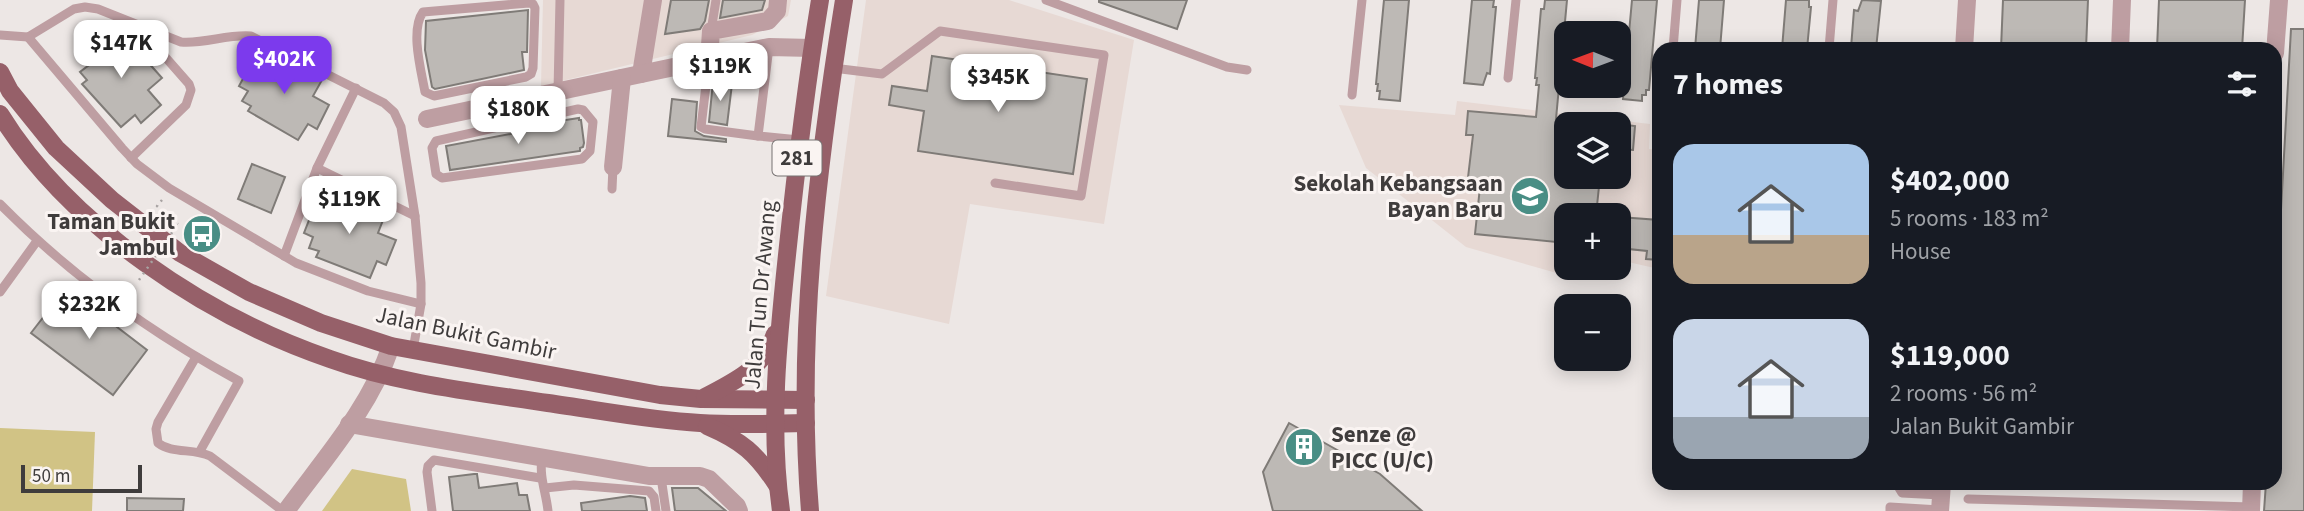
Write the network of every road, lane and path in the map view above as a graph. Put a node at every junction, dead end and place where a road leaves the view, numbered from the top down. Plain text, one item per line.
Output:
1 (560, 0) edge
2 (653, 0) edge
3 (716, 0) edge
4 (778, 0) edge
5 (820, 0) edge
6 (844, 0) edge
7 (1046, 0) edge
8 (1362, 0) edge
9 (1517, 0) edge
10 (1677, 0) edge
11 (1833, 0) edge
12 (1967, 0) edge
13 (2122, 0) edge
14 (2279, 0) edge
15 (137, 24) junction
16 (711, 31) junction
17 (0, 35) edge
18 (28, 37) junction
19 (1674, 42) edge
20 (1830, 42) edge
21 (1964, 42) edge
22 (2120, 42) edge
23 (2276, 42) edge
24 (769, 47) junction
25 (812, 48) junction
26 (709, 60) junction
27 (834, 68) junction
28 (1247, 70) dead end
29 (0, 72) edge
30 (640, 74) junction
31 (523, 78) junction
32 (622, 78) junction
33 (1508, 78) dead end
34 (356, 88) junction
35 (558, 92) junction
36 (1352, 95) dead end
37 (434, 96) junction
38 (520, 99) junction
39 (0, 114) edge
40 (432, 118) joint
41 (519, 122) junction
42 (758, 136) junction
43 (799, 140) junction
44 (131, 158) junction
45 (613, 167) joint
46 (317, 168) junction
47 (995, 183) dead end
48 (612, 189) dead end
49 (0, 204) edge
50 (158, 206) dead end
51 (415, 216) junction
52 (37, 241) junction
53 (284, 256) junction
54 (139, 280) dead end
55 (0, 292) edge
56 (421, 304) junction
57 (781, 318) junction
58 (391, 346) junction
59 (413, 350) junction
60 (196, 357) junction
61 (362, 368) junction
62 (382, 373) junction
63 (701, 399) junction
64 (775, 400) junction
65 (806, 400) junction
66 (362, 407) junction
67 (700, 423) junction
68 (806, 423) junction
69 (349, 424) junction
70 (775, 424) junction
71 (200, 451) junction
72 (542, 458) junction
73 (661, 477) junction
74 (540, 478) junction
75 (778, 486) junction
76 (545, 488) junction
77 (1900, 490) edge
78 (2252, 490) edge
79 (1968, 499) dead end
80 (1941, 500) edge
81 (2251, 509) edge
82 (284, 511) edge
83 (432, 511) edge
84 (548, 511) edge
85 (656, 511) edge
86 (666, 511) edge
87 (739, 511) edge
88 (781, 511) edge
89 (810, 511) edge
90 (1890, 511) edge

1 - 35 lane
2 - 30 street
3 - 16 lane
4 - 16 street
5 - 25 main road, Jalan Tun Dr Awang / 281
6 - 27 main road, 281
7 - 28 lane
8 - 36 lane
9 - 33 lane
10 - 19 lane
11 - 20 lane
12 - 21 street
13 - 22 street
14 - 23 street
15 - 18 lane
15 - 34 lane
15 - 44 lane
16 - 26 street
17 - 18 lane
18 - 44 lane
24 - 25 street
24 - 26 street
24 - 42 lane
25 - 43 main road, Jalan Tun Dr Awang / 281
26 - 30 street
26 - 42 lane
27 - 47 lane
27 - 65 main road, 281
29 - 58 main road, Jalan Bukit Gambir
30 - 32 street
31 - 37 lane
31 - 37 lane
31 - 38 lane
32 - 35 street
32 - 45 street
34 - 46 lane
34 - 51 lane
35 - 38 street
37 - 40 lane
38 - 40 street
38 - 41 lane
39 - 61 main road
41 - 41 lane
42 - 43 lane
43 - 57 main road, Jalan Tun Dr Awang / 281
44 - 53 lane
45 - 48 lane
46 - 51 lane
46 - 53 lane
49 - 52 lane
50 - 54 path, bridge
51 - 56 lane
52 - 55 lane
52 - 60 lane
53 - 56 lane
56 - 59 lane
57 - 63 main road
57 - 64 main road, Jalan Tun Dr Awang / 281
58 - 59 main road, Jalan Bukit Gambir
58 - 62 street
59 - 63 main road, Jalan Bukit Gambir
60 - 71 lane
60 - 71 lane
61 - 62 main road
61 - 66 street
62 - 66 street
62 - 67 main road
63 - 64 main road, Jalan Bukit Gambir
64 - 65 main road, Jalan Bukit Gambir
64 - 70 main road, Jalan Tun Dr Awang / 281
65 - 68 main road, 281
66 - 69 street
67 - 70 main road
67 - 75 main road
68 - 70 main road
68 - 89 main road, 281
69 - 72 street
69 - 82 street
70 - 75 main road, Jalan Tun Dr Awang / 281
71 - 82 lane
72 - 73 street
72 - 74 lane
73 - 86 lane
73 - 87 street
74 - 76 lane
74 - 83 lane
75 - 88 main road, Jalan Tun Dr Awang / 281
76 - 84 lane
76 - 85 lane
77 - 80 lane
78 - 81 street
79 - 81 lane
80 - 90 lane

